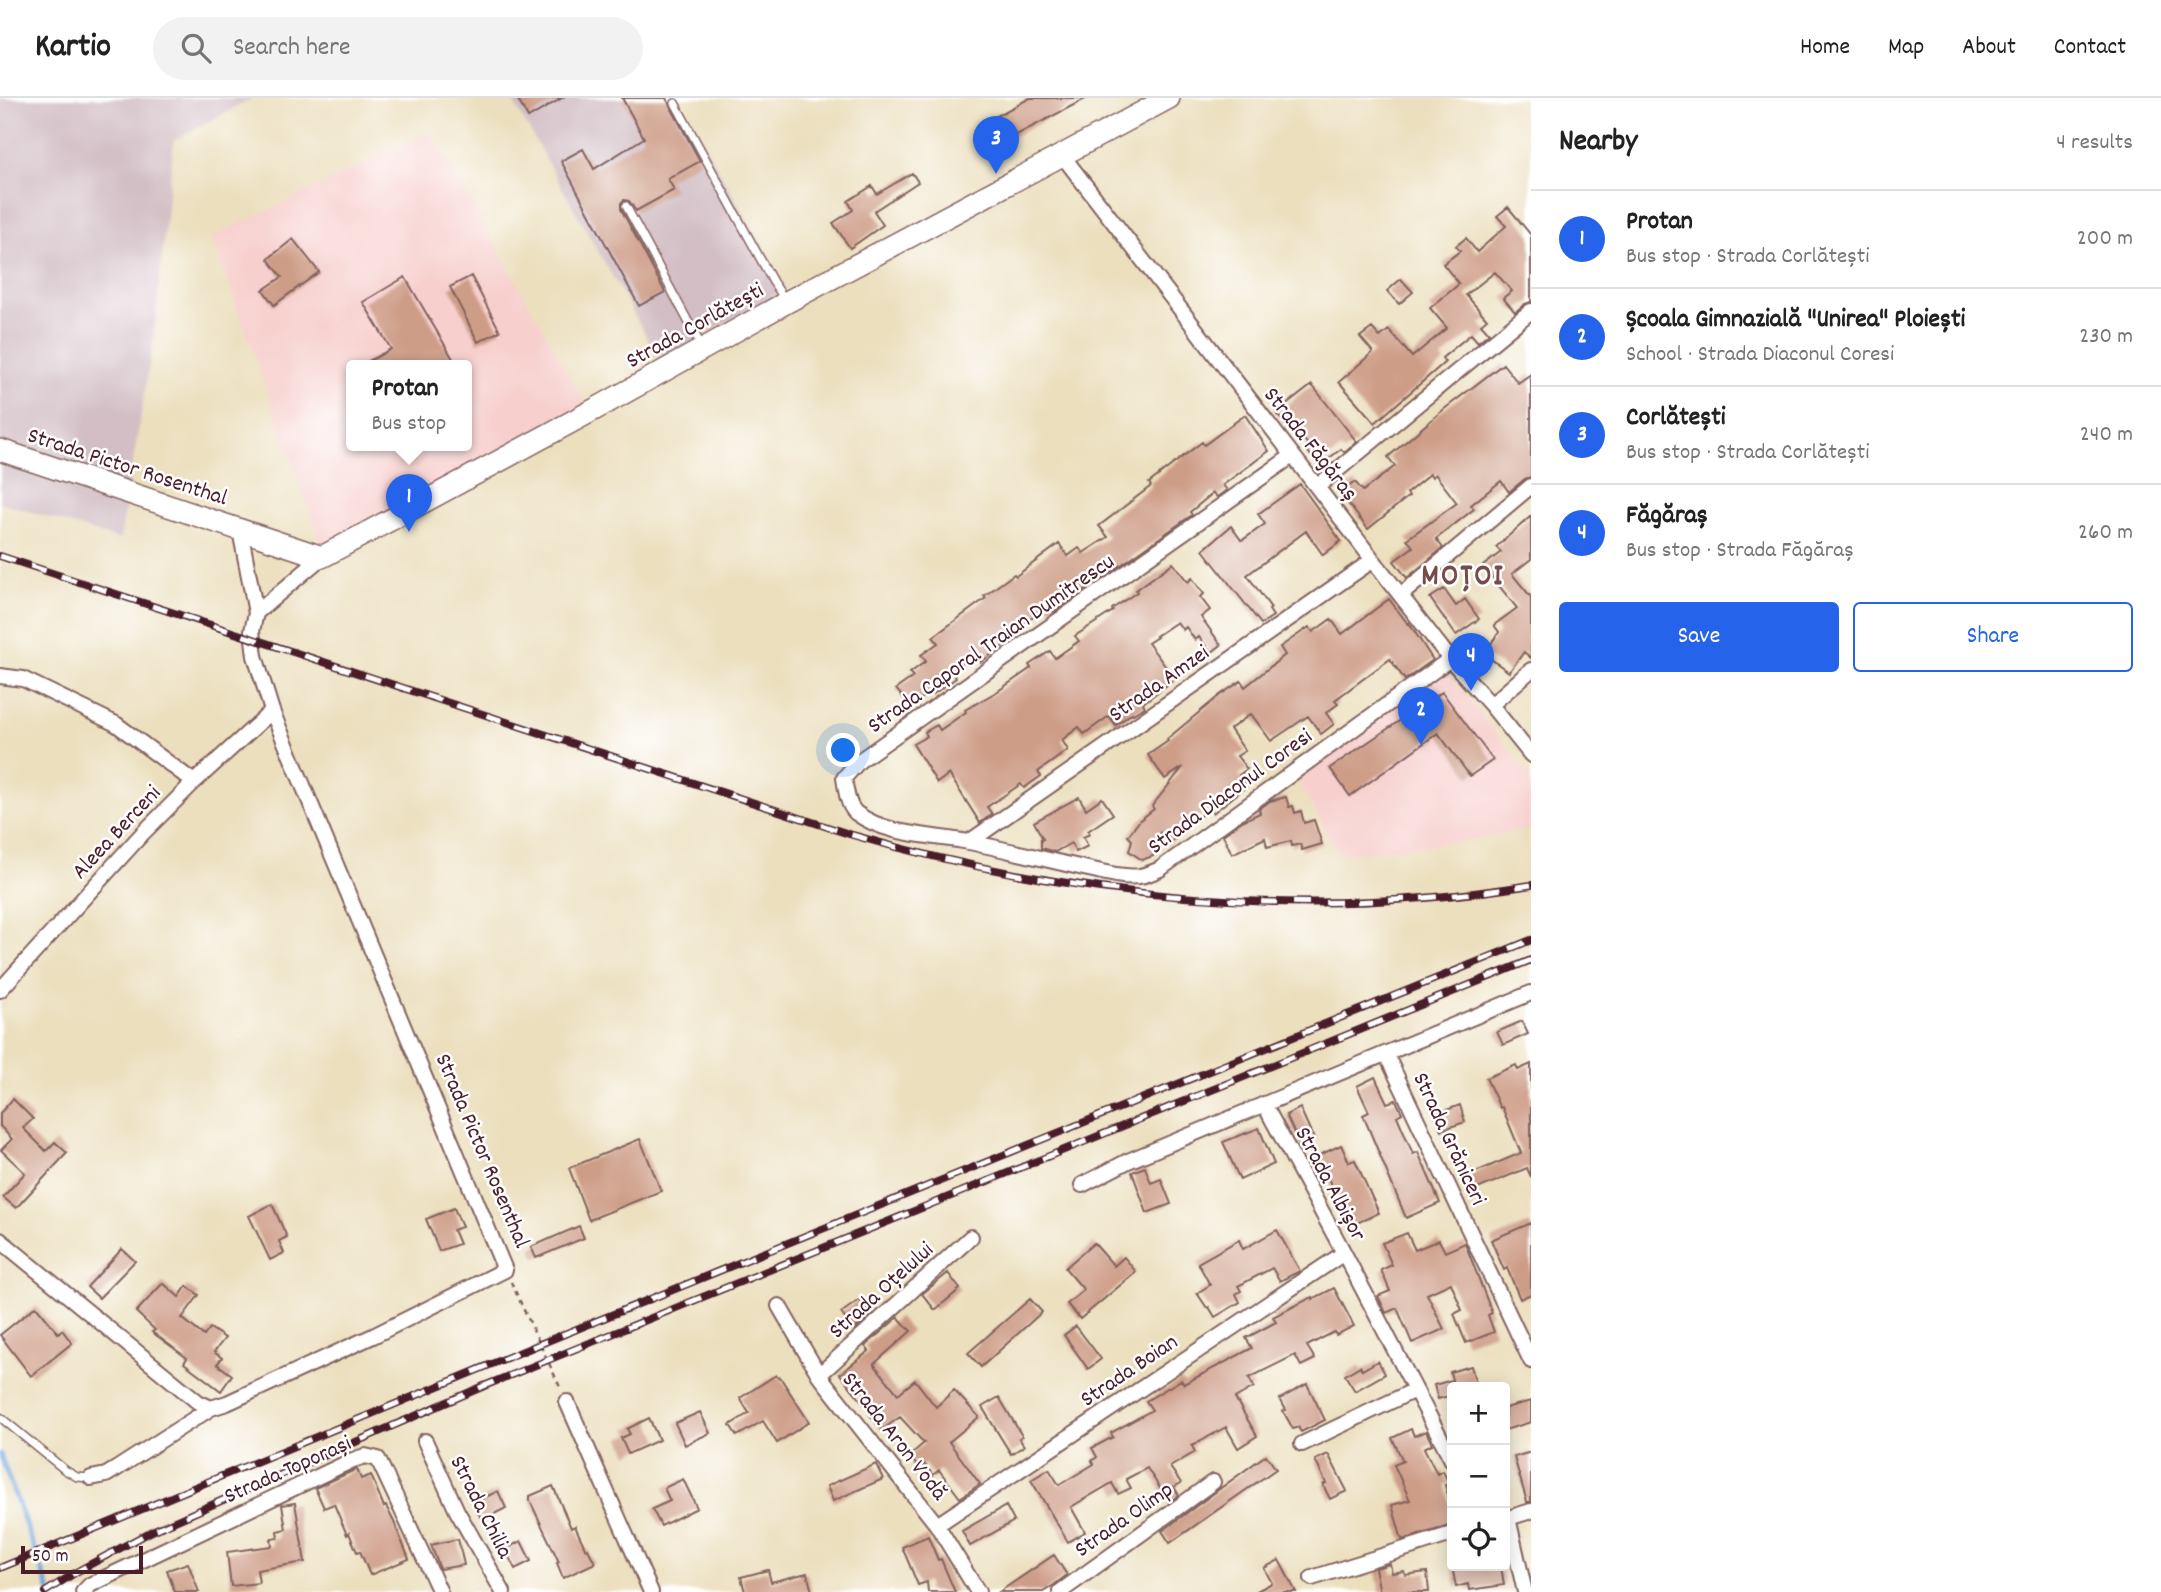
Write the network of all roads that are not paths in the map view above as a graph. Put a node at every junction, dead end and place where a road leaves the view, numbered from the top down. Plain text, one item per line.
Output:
1 (1169, 98) edge
2 (675, 103) dead end
3 (1062, 155) junction
4 (626, 206) dead end
5 (787, 302) junction
6 (1531, 311) edge
7 (704, 349) junction
8 (0, 450) edge
9 (1292, 456) junction
10 (1318, 486) junction
11 (1531, 486) edge
12 (240, 530) junction
13 (322, 557) junction
14 (1373, 560) junction
15 (1401, 595) junction
16 (256, 613) junction
17 (1450, 659) junction
18 (1531, 670) edge
19 (0, 676) edge
20 (1491, 705) junction
21 (272, 711) junction
22 (1531, 755) edge
23 (194, 782) junction
24 (969, 842) junction
25 (0, 990) edge
26 (1530, 995) edge
27 (1385, 1054) junction
28 (1264, 1104) junction
29 (1083, 1185) dead end
30 (971, 1237) dead end
31 (0, 1240) edge
32 (1344, 1252) junction
33 (779, 1306) dead end
34 (1531, 1362) edge
35 (820, 1375) junction
36 (1415, 1390) junction
37 (567, 1402) road end
38 (211, 1408) junction
39 (0, 1417) edge
40 (425, 1441) dead end
41 (1302, 1444) dead end
42 (1447, 1451) edge
43 (91, 1478) joint
44 (1213, 1482) dead end
45 (1531, 1511) edge
46 (1510, 1517) edge
47 (937, 1525) junction
48 (1510, 1534) edge
49 (1447, 1536) edge
50 (1312, 1578) dead end
51 (83, 1591) edge
52 (440, 1592) edge
53 (503, 1592) edge
54 (650, 1592) edge
55 (978, 1592) edge
56 (1060, 1592) edge
57 (1525, 1592) edge

1 - 3 street, Strada Corlătești
2 - 5 lane
3 - 5 street, Strada Corlătești
3 - 9 street, Strada Făgăraș
4 - 7 lane
5 - 7 street, Strada Corlătești
6 - 10 street
7 - 13 street, Strada Corlătești
8 - 12 street, Strada Pictor Rosenthal
9 - 10 street, Strada Făgăraș
9 - 24 street, Strada Caporal Traian Dumitrescu
10 - 14 street, Strada Făgăraș
11 - 15 street
12 - 13 street, Strada Pictor Rosenthal
12 - 16 street, Strada Pictor Rosenthal
13 - 16 street, Strada Corlătești
14 - 15 street, Strada Făgăraș
14 - 24 street, Strada Amzei
15 - 17 street, Strada Făgăraș
16 - 21 street, Strada Pictor Rosenthal
17 - 20 street, Strada Făgăraș
17 - 24 street, Strada Diaconul Coresi
18 - 20 street
19 - 23 street
20 - 22 street, Strada Făgăraș
21 - 23 street, Aleea Berceni
21 - 38 street, Strada Pictor Rosenthal
23 - 25 street, Aleea Berceni
26 - 27 street
27 - 28 street, Strada Grăniceri
27 - 34 street, Strada Grăniceri
28 - 29 street
28 - 32 street, Strada Albișor
30 - 35 street, Strada Oțelului
31 - 38 street
32 - 36 street, Strada Albișor
32 - 47 street, Strada Boian
33 - 35 street, Strada Aron Vodă
35 - 47 street, Strada Aron Vodă
36 - 41 street
36 - 42 street, Strada Albișor
37 - 54 street
38 - 43 street, Strada Pictor Rosenthal
39 - 43 lane
40 - 53 street, Strada Chilia
44 - 56 street, Strada Olimp
45 - 46 street
47 - 55 street, Strada Aron Vodă
48 - 57 street
49 - 50 street
51 - 52 street, Strada Toporași

